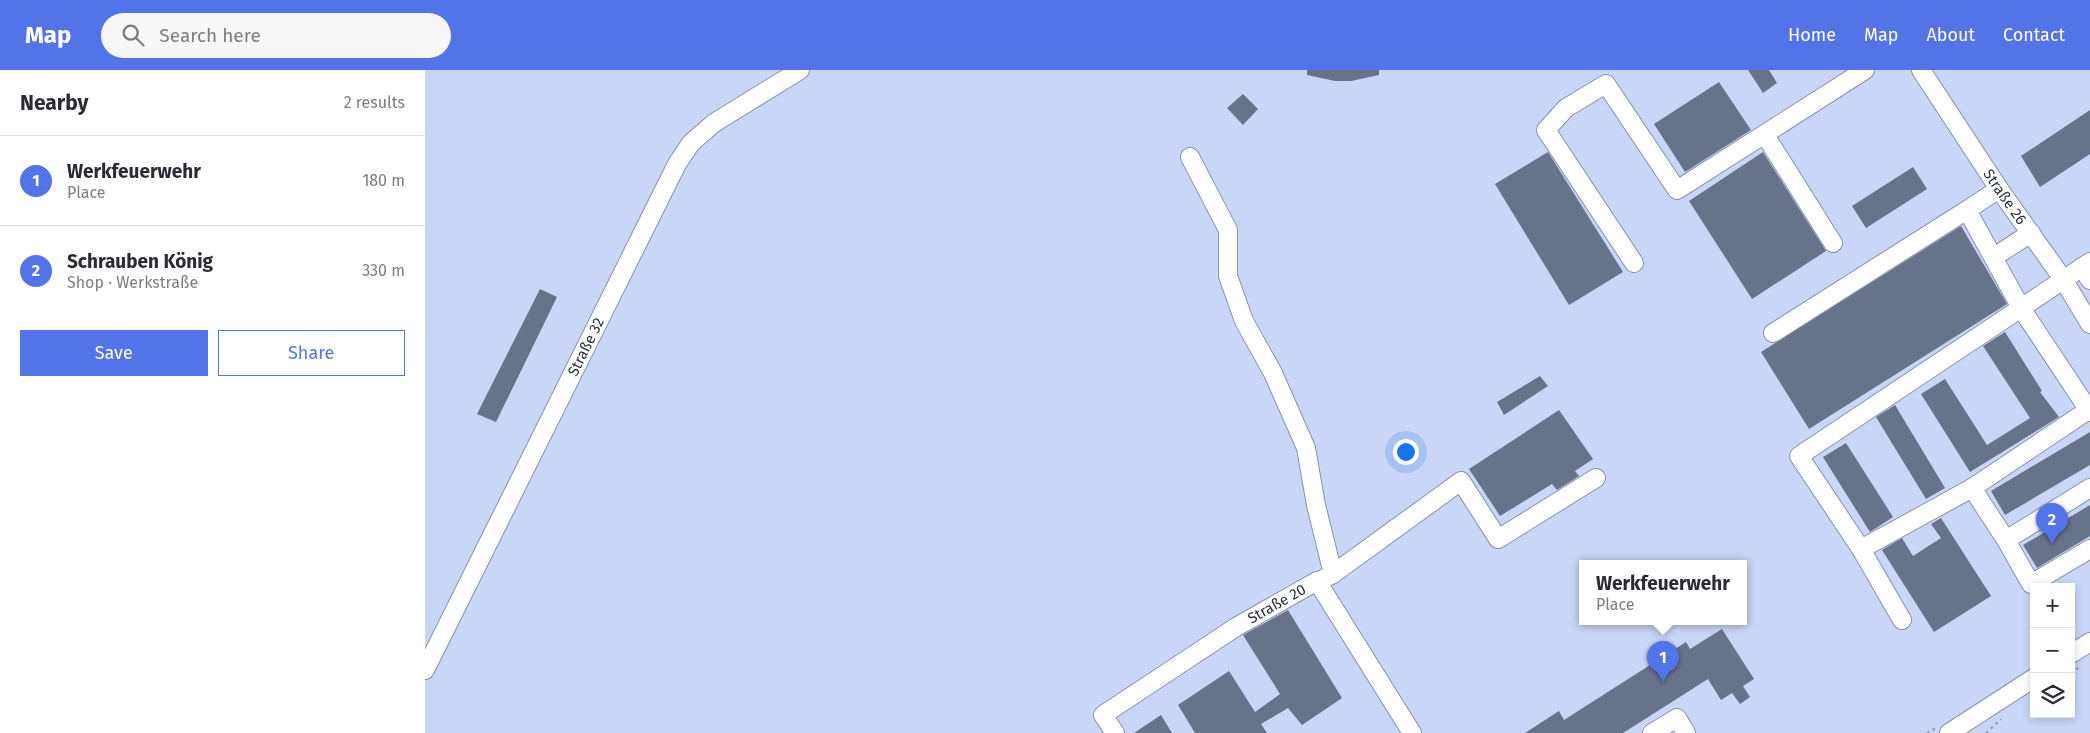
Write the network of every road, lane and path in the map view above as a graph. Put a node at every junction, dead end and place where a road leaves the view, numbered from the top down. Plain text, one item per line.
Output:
1 (800, 70) edge
2 (1865, 70) edge
3 (1921, 70) edge
4 (1765, 135) junction
5 (1190, 157) dead end
6 (1999, 189) junction
7 (1967, 210) junction
8 (2031, 233) junction
9 (1833, 243) dead end
10 (1994, 257) junction
11 (1634, 263) dead end
12 (2087, 270) edge
13 (2063, 279) junction
14 (2021, 308) junction
15 (2090, 324) edge
16 (1773, 333) dead end
17 (2090, 410) edge
18 (1595, 478) dead end
19 (1972, 488) junction
20 (2090, 488) edge
21 (2006, 540) junction
22 (1861, 549) junction
23 (2090, 549) edge
24 (1325, 578) junction
25 (1903, 620) dead end
26 (2090, 642) edge
27 (2075, 651) edge
28 (425, 670) edge
29 (2030, 681) edge
30 (2002, 718) dead end
31 (1115, 733) edge
32 (1412, 733) edge
33 (1652, 733) edge
34 (1686, 733) edge
35 (1949, 733) edge
36 (1986, 733) edge

1 - 28 street, Straße 32
2 - 4 street
3 - 6 street, Straße 26
4 - 9 street
4 - 11 street
5 - 24 street
6 - 7 street
6 - 8 street, Straße 26
7 - 10 street
7 - 16 street
8 - 10 street
8 - 13 street, Straße 26
10 - 14 street
12 - 13 street
13 - 14 street
13 - 15 street, Straße 26
14 - 17 street
14 - 22 street
17 - 19 street
18 - 24 street
19 - 21 street
19 - 22 street
20 - 21 street
21 - 23 street
22 - 25 street
24 - 31 street, Straße 20
24 - 32 street, Straße 20
26 - 27 street
29 - 35 street
30 - 36 path
33 - 34 street

